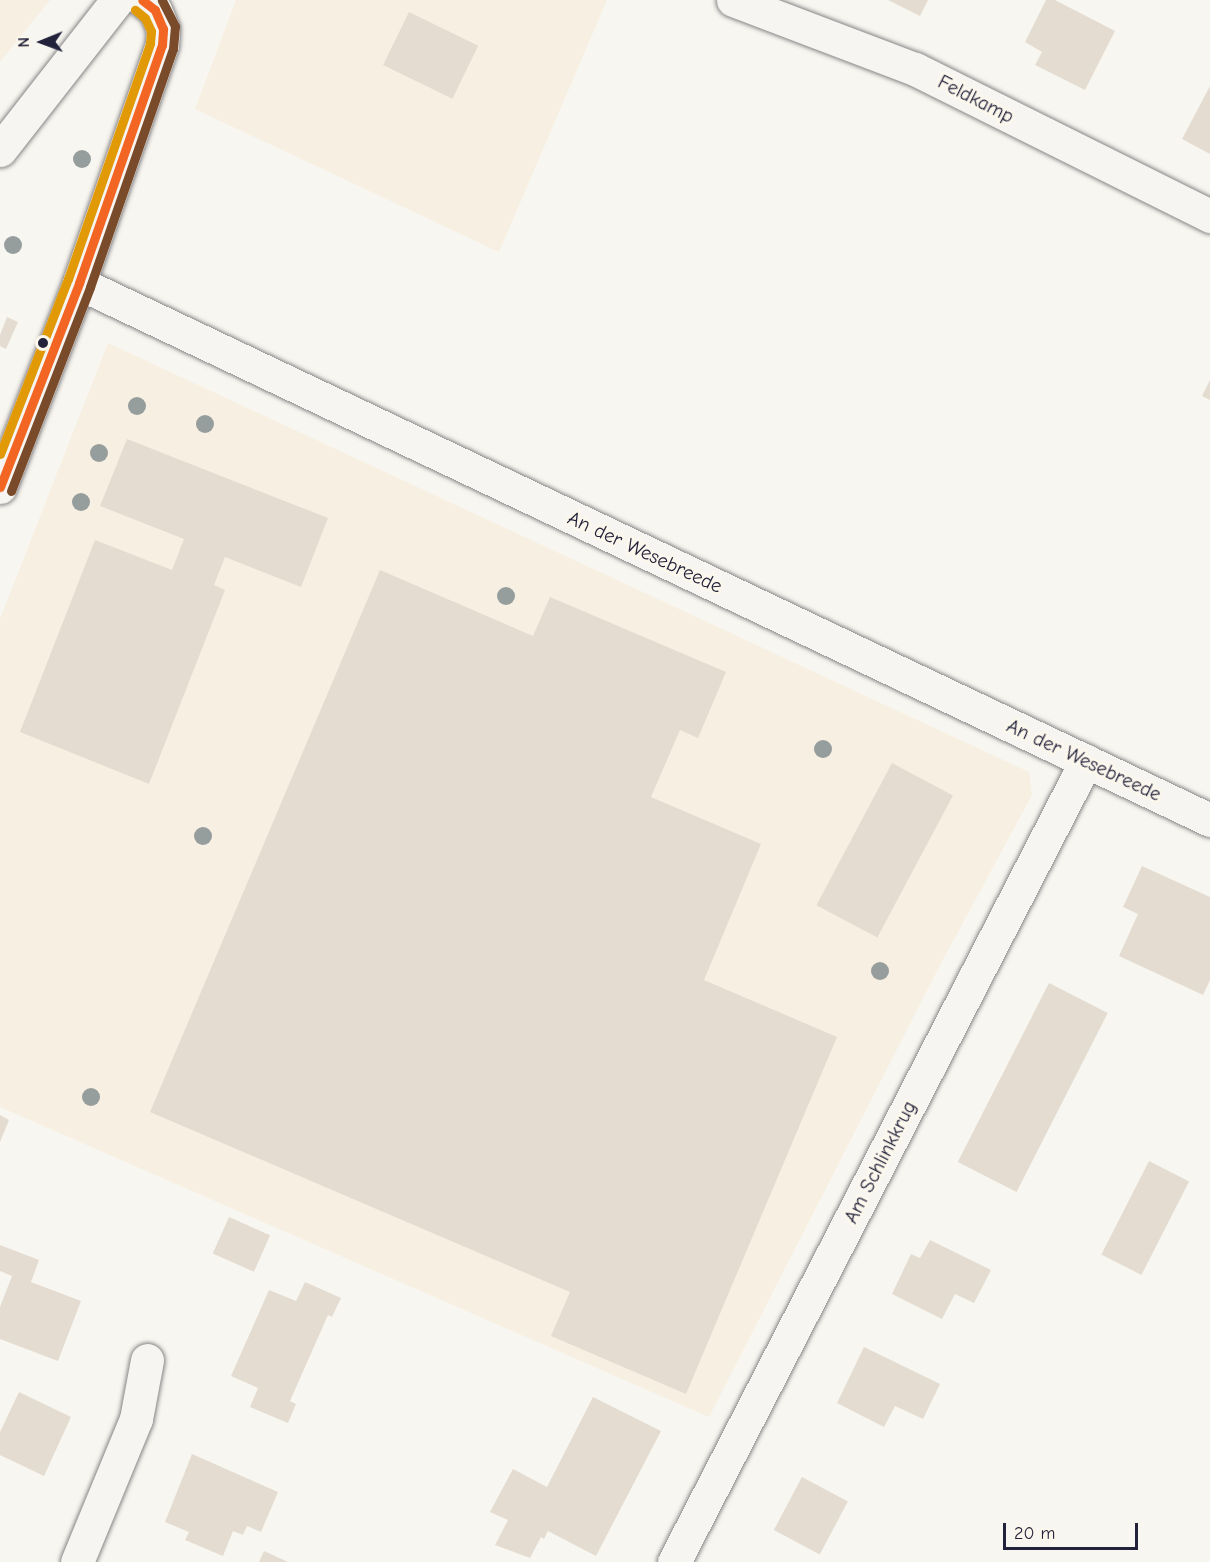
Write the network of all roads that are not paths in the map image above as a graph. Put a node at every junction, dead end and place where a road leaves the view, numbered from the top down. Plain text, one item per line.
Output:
1 (117, 0) edge
2 (142, 0) edge
3 (733, 0) edge
4 (0, 150) edge
5 (1210, 216) edge
6 (79, 283) junction
7 (8, 442) edge
8 (0, 487) edge
9 (1086, 761) junction
10 (1210, 820) edge
11 (147, 1360) dead end
12 (77, 1562) edge
13 (674, 1562) edge

1 - 4 street
2 - 6 street
3 - 5 street, Feldkamp
6 - 7 street
6 - 9 street, An der Wesebreede
7 - 8 street
9 - 10 street, An der Wesebreede
9 - 13 street, Am Schlinkkrug
11 - 12 street

